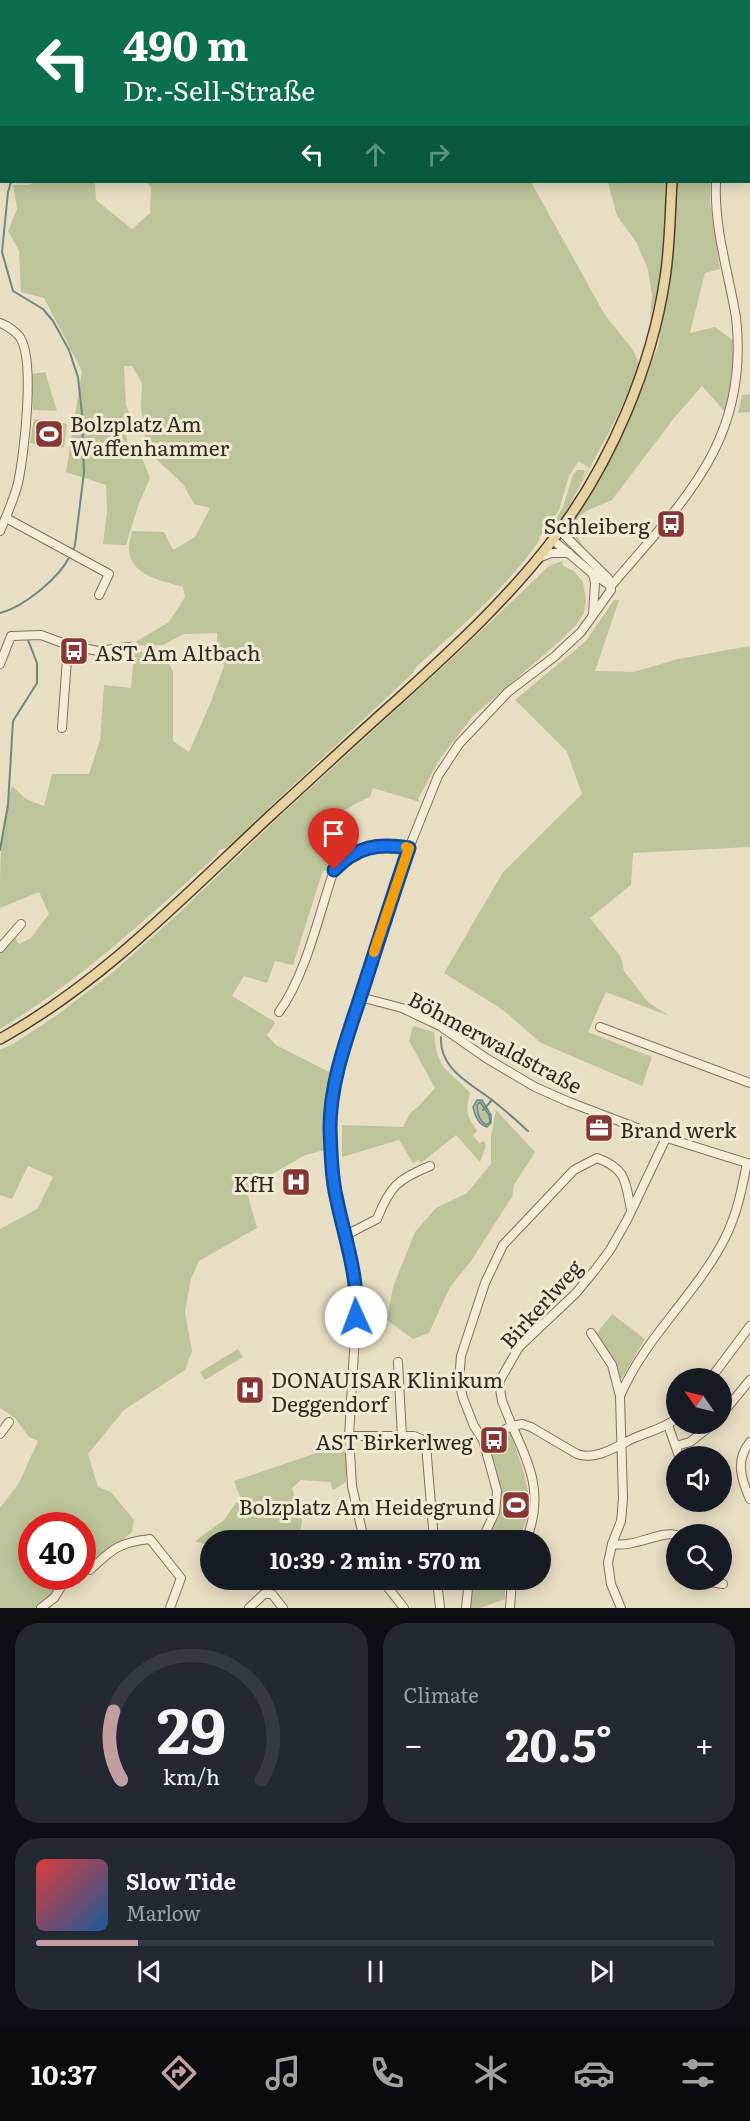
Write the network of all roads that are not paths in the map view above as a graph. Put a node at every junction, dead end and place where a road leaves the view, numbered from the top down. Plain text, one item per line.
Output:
1 (672, 183) edge
2 (716, 183) edge
3 (0, 323) edge
4 (6, 518) junction
5 (0, 531) edge
6 (560, 531) junction
7 (553, 540) junction
8 (570, 553) junction
9 (538, 558) junction
10 (592, 574) junction
11 (611, 586) junction
12 (99, 595) dead end
13 (593, 616) junction
14 (68, 645) junction
15 (129, 647) dead end
16 (0, 664) edge
17 (62, 728) dead end
18 (409, 848) junction
19 (21, 924) dead end
20 (0, 948) edge
21 (360, 997) junction
22 (279, 1012) dead end
23 (600, 1027) dead end
24 (0, 1039) edge
25 (750, 1083) edge
26 (666, 1138) junction
27 (749, 1164) edge
28 (430, 1166) dead end
29 (631, 1209) junction
30 (346, 1235) junction
31 (750, 1326) edge
32 (591, 1333) dead end
33 (398, 1362) dead end
34 (718, 1368) edge
35 (750, 1380) edge
36 (620, 1396) junction
37 (732, 1402) edge
38 (9, 1422) dead end
39 (512, 1426) junction
40 (666, 1426) edge
41 (0, 1434) edge
42 (671, 1434) edge
43 (700, 1434) edge
44 (349, 1436) junction
45 (402, 1437) junction
46 (483, 1440) junction
47 (750, 1442) edge
48 (621, 1445) junction
49 (676, 1446) joint
50 (750, 1499) edge
51 (362, 1530) edge
52 (433, 1530) edge
53 (487, 1530) edge
54 (530, 1530) edge
55 (666, 1534) edge
56 (612, 1544) junction
57 (96, 1564) edge
58 (59, 1590) edge
59 (390, 1590) edge
60 (438, 1590) edge
61 (468, 1590) edge
62 (511, 1590) edge
63 (41, 1608) edge
64 (170, 1608) edge
65 (249, 1608) edge
66 (283, 1608) edge
67 (404, 1608) edge
68 (440, 1608) edge
69 (466, 1608) edge
70 (510, 1608) edge
71 (621, 1608) edge

1 - 6 main road
2 - 11 street
3 - 4 street
4 - 5 street
4 - 12 street
6 - 7 main road
6 - 11 street
7 - 8 street
7 - 9 main road
8 - 9 street
8 - 10 street
9 - 24 main road
10 - 11 street
10 - 13 street
11 - 13 street
13 - 18 street
14 - 15 street
14 - 16 street
14 - 17 street
18 - 21 street
18 - 22 street
19 - 20 street
21 - 26 street, Böhmerwaldstraße
21 - 30 street
23 - 25 street
26 - 27 street, Böhmerwaldstraße
26 - 29 street, Birkerlweg
27 - 36 street
28 - 30 street
29 - 39 street, Birkerlweg
29 - 46 street, Birkerlweg
30 - 44 street
31 - 34 street
32 - 36 street
33 - 45 street
35 - 37 street
36 - 48 street
38 - 41 street
39 - 46 street
39 - 48 street
39 - 54 street, Birkerlweg
40 - 48 street
42 - 49 street
43 - 49 street
44 - 45 street
44 - 51 street
45 - 52 street
46 - 53 street, Birkerlweg
47 - 50 street
48 - 56 street
55 - 56 street
56 - 71 street
57 - 64 street
58 - 63 street
59 - 67 street
60 - 68 street
61 - 69 street
62 - 70 street
65 - 66 street

